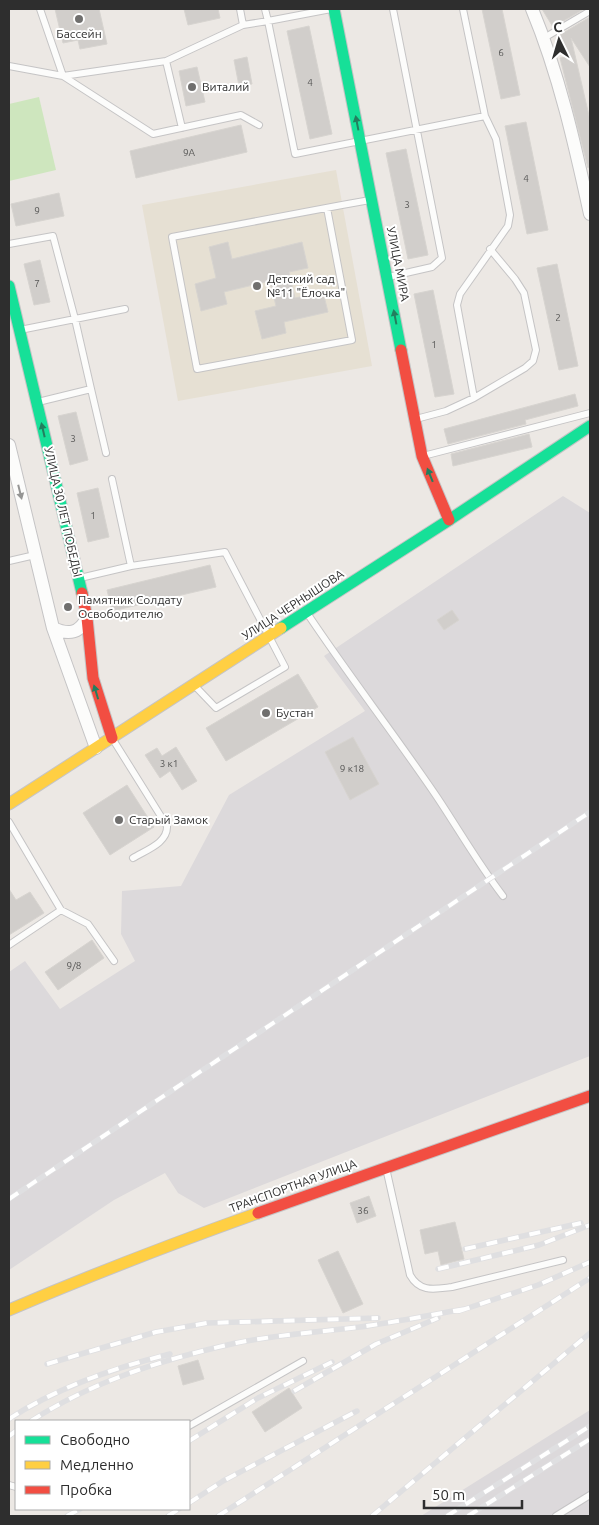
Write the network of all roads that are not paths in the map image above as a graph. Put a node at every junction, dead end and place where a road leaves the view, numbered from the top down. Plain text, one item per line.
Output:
1 (40, 9) edge
2 (240, 9) edge
3 (265, 9) edge
4 (333, 9) edge
5 (392, 9) edge
6 (463, 9) edge
7 (532, 9) edge
8 (590, 11) edge
9 (268, 21) junction
10 (243, 25) junction
11 (544, 38) junction
12 (166, 61) junction
13 (9, 66) edge
14 (63, 76) junction
15 (485, 116) junction
16 (259, 125) dead end
17 (182, 128) junction
18 (417, 130) junction
19 (361, 142) junction
20 (371, 200) junction
21 (327, 208) junction
22 (590, 214) edge
23 (9, 244) edge
24 (490, 249) junction
25 (387, 277) junction
26 (9, 286) edge
27 (125, 309) dead end
28 (75, 319) junction
29 (14, 332) edge
30 (91, 389) junction
31 (474, 398) junction
32 (37, 403) junction
33 (590, 413) edge
34 (415, 419) junction
35 (590, 426) edge
36 (9, 445) edge
37 (106, 453) dead end
38 (422, 456) junction
39 (112, 479) dead end
40 (448, 520) junction
41 (35, 555) junction
42 (9, 561) edge
43 (131, 566) junction
44 (78, 578) junction
45 (307, 612) junction
46 (87, 618) junction
47 (53, 628) junction
48 (269, 636) junction
49 (194, 685) junction
50 (112, 738) junction
51 (96, 748) junction
52 (9, 804) edge
53 (9, 822) edge
54 (133, 858) dead end
55 (503, 896) dead end
56 (61, 910) junction
57 (9, 945) edge
58 (114, 961) dead end
59 (590, 1096) edge
60 (386, 1167) junction
61 (563, 1260) dead end
62 (9, 1310) edge
63 (303, 1361) dead end
64 (190, 1425) edge
65 (590, 1495) edge
66 (556, 1516) edge

1 - 14 lane
2 - 10 lane
3 - 9 lane
4 - 9 lane
19 -> 4 street, УЛИЦА МИРА
5 - 18 lane
6 - 15 lane
7 - 11 street
8 - 11 lane
9 - 10 lane
9 - 19 lane
10 - 12 lane
11 - 22 street
12 - 14 lane
12 - 17 lane
13 - 14 lane
14 - 17 lane
15 - 18 lane
15 - 24 lane
16 - 17 lane
18 - 19 lane
18 - 25 lane
19 - 20 street, УЛИЦА МИРА
20 - 21 lane
20 - 25 street, УЛИЦА МИРА
21 - 21 lane
23 - 28 lane
24 - 31 lane
24 - 31 lane
34 -> 25 street, УЛИЦА МИРА
26 - 29 street, УЛИЦА 30 ЛЕТ ПОБЕДЫ
27 - 28 lane
28 - 29 lane
28 - 30 lane
29 - 32 street, УЛИЦА 30 ЛЕТ ПОБЕДЫ
30 - 32 lane
30 - 37 lane
31 - 34 lane
44 -> 32 street, УЛИЦА 30 ЛЕТ ПОБЕДЫ
33 - 38 lane
34 - 38 street, УЛИЦА МИРА
35 - 40 street, УЛИЦА ЧЕРНЫШОВА
36 -> 41 street
40 -> 38 street, УЛИЦА МИРА
39 - 43 lane
40 - 45 street, УЛИЦА ЧЕРНЫШОВА
41 - 42 lane
41 - 47 street
43 - 44 lane
43 - 48 lane
44 - 46 street, УЛИЦА 30 ЛЕТ ПОБЕДЫ
45 - 48 street, УЛИЦА ЧЕРНЫШОВА
45 - 55 lane
46 - 47 street
50 -> 46 street, УЛИЦА 30 ЛЕТ ПОБЕДЫ
47 - 51 street
48 - 49 street, УЛИЦА ЧЕРНЫШОВА
48 - 49 lane
49 - 50 street, УЛИЦА ЧЕРНЫШОВА
50 - 51 street, УЛИЦА ЧЕРНЫШОВА
50 - 54 lane
51 - 52 street, УЛИЦА ЧЕРНЫШОВА
53 - 56 lane
56 - 57 lane
56 - 58 lane
59 - 60 street, ТРАНСПОРТНАЯ УЛИЦА
60 - 61 lane
60 - 62 street, ТРАНСПОРТНАЯ УЛИЦА
63 - 64 lane
65 - 66 lane

